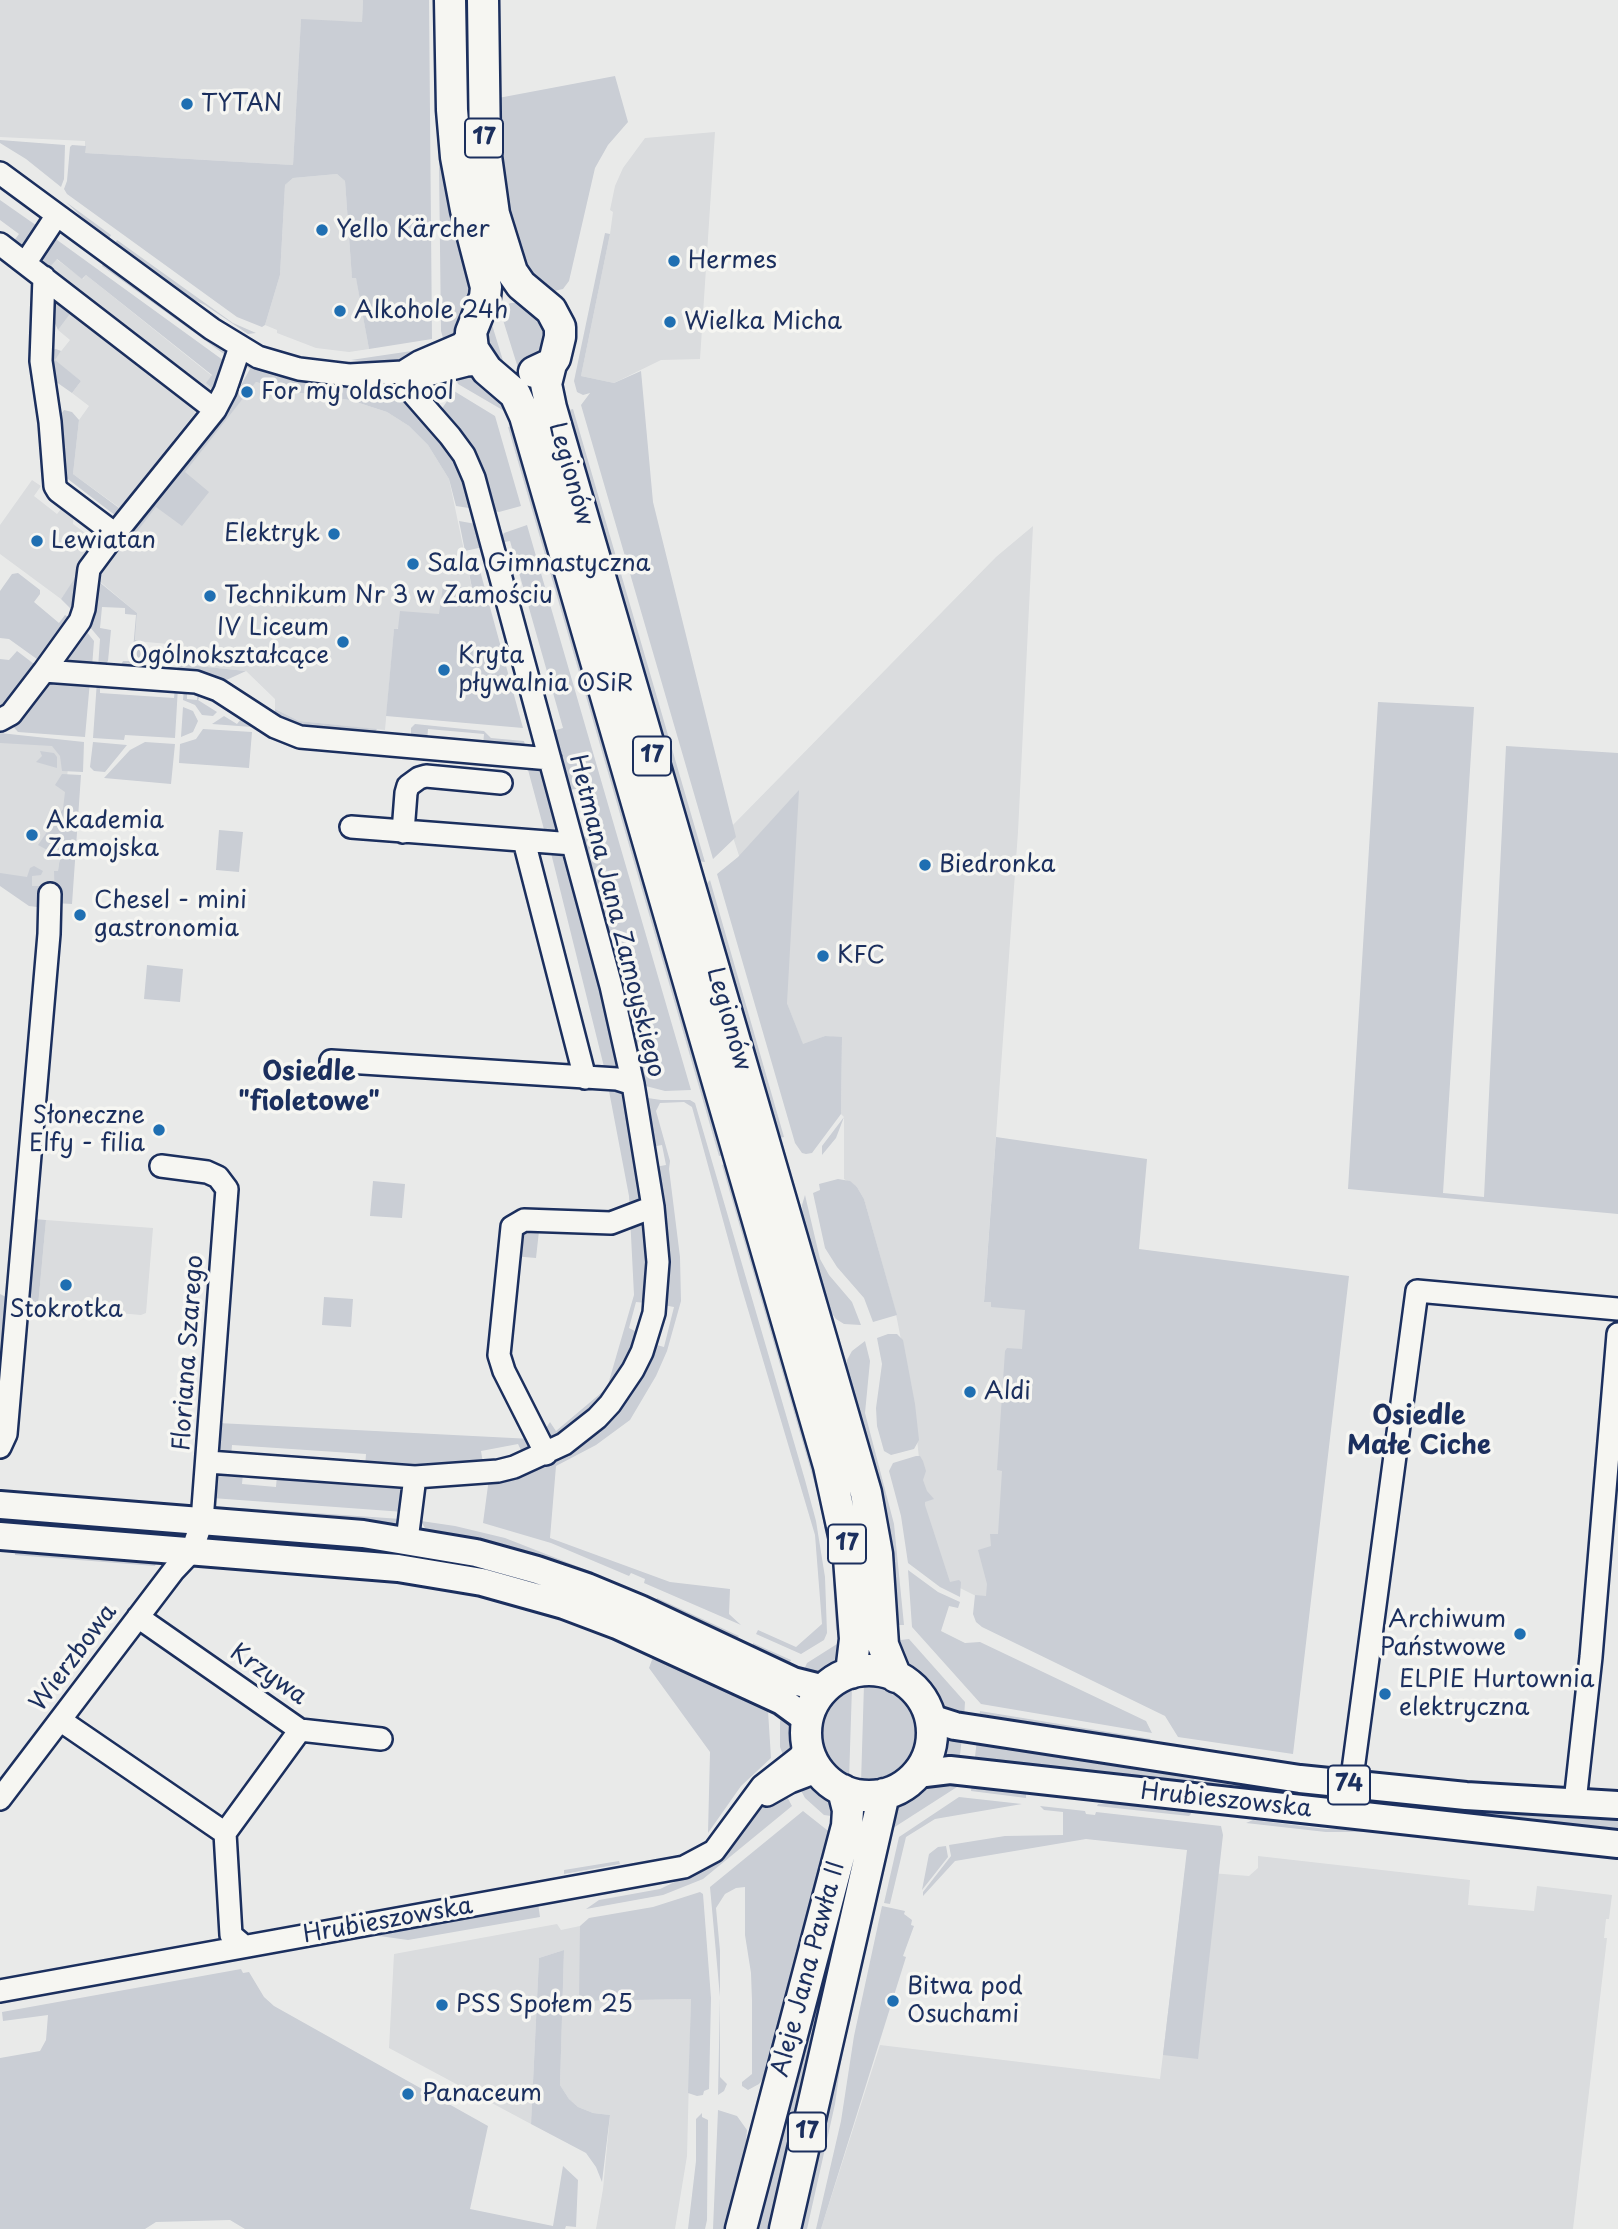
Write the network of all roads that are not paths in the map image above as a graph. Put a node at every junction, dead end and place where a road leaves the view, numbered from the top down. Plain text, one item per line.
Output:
1 (450, 0) edge
2 (482, 0) edge
3 (0, 173) edge
4 (57, 215) junction
5 (0, 244) edge
6 (26, 262) junction
7 (44, 277) junction
8 (533, 296) junction
9 (477, 318) junction
10 (240, 347) junction
11 (551, 364) junction
12 (491, 371) junction
13 (403, 372) junction
14 (215, 410) junction
15 (115, 534) junction
16 (44, 671) junction
17 (0, 720) edge
18 (550, 759) junction
19 (501, 783) dead end
20 (351, 827) dead end
21 (403, 832) junction
22 (524, 841) junction
23 (572, 844) junction
24 (50, 894) dead end
25 (331, 1061) dead end
26 (585, 1078) junction
27 (633, 1084) junction
28 (161, 1166) dead end
29 (653, 1207) junction
30 (9, 1286) edge
31 (1618, 1309) edge
32 (1618, 1334) edge
33 (0, 1447) edge
34 (546, 1454) junction
35 (208, 1462) junction
36 (415, 1477) junction
37 (0, 1505) edge
38 (202, 1521) junction
39 (0, 1536) edge
40 (407, 1539) junction
41 (192, 1551) junction
42 (138, 1617) junction
43 (851, 1674) junction
44 (897, 1677) junction
45 (825, 1689) junction
46 (930, 1717) junction
47 (60, 1720) junction
48 (300, 1730) junction
49 (382, 1739) dead end
50 (812, 1746) junction
51 (917, 1773) junction
52 (1351, 1785) junction
53 (843, 1790) junction
54 (884, 1794) junction
55 (0, 1800) edge
56 (1575, 1802) junction
57 (1618, 1805) edge
58 (225, 1833) junction
59 (1618, 1844) edge
60 (244, 1946) junction
61 (0, 1991) edge
62 (741, 2229) edge
63 (785, 2229) edge

1 - 9 highway, 17
2 - 8 highway, 17
3 - 4 street
4 - 6 street
4 - 10 street
5 - 6 street
6 - 7 street
7 - 14 street
7 - 15 street
8 - 9 highway
8 - 11 highway, 17
9 - 12 highway, 17
9 - 13 street
10 - 13 street
10 - 14 street
11 - 12 highway
11 - 44 highway, Legionów / 17
12 - 13 street
12 - 43 highway, Legionów / 17
13 - 18 street, Hetmana Jana Zamoyskiego
14 - 15 street
15 - 16 street
16 - 17 street
16 - 18 street
18 - 23 street, Hetmana Jana Zamoyskiego
19 - 21 street
20 - 21 street
21 - 22 street
22 - 23 street
22 - 26 street
23 - 27 street, Hetmana Jana Zamoyskiego
24 - 30 street
25 - 26 street
26 - 27 street
27 - 29 street, Hetmana Jana Zamoyskiego
28 - 35 street, Floriana Szarego
29 - 34 street, Hetmana Jana Zamoyskiego
29 - 34 street
30 - 33 street
31 - 52 street
32 - 56 street
34 - 36 street, Hetmana Jana Zamoyskiego
35 - 36 street, Hetmana Jana Zamoyskiego
35 - 38 street, Floriana Szarego
36 - 40 street
37 - 38 main road
38 - 40 main road
38 - 41 street, Floriana Szarego
39 - 41 main road
40 - 45 main road
41 - 42 street, Wierzbowa
41 - 50 main road
42 - 47 street, Wierzbowa
42 - 48 street, Krzywa
43 - 44 highway
43 - 45 highway
44 - 46 highway, 17
45 - 50 highway
46 - 51 highway
46 - 52 main road, Hrubieszowska / 74
47 - 55 street, Wierzbowa
47 - 58 street
48 - 49 street, Krzywa
48 - 58 street
50 - 53 highway
50 - 60 street, Hrubieszowska
51 - 54 highway
51 - 59 main road, Hrubieszowska / 74
52 - 56 main road, Hrubieszowska / 74
53 - 54 highway
53 - 62 highway, Aleje Jana Pawła II / 17
54 - 63 highway, Aleje Jana Pawła II / 17
56 - 57 main road, Hrubieszowska / 74
58 - 60 street
60 - 61 street, Hrubieszowska

